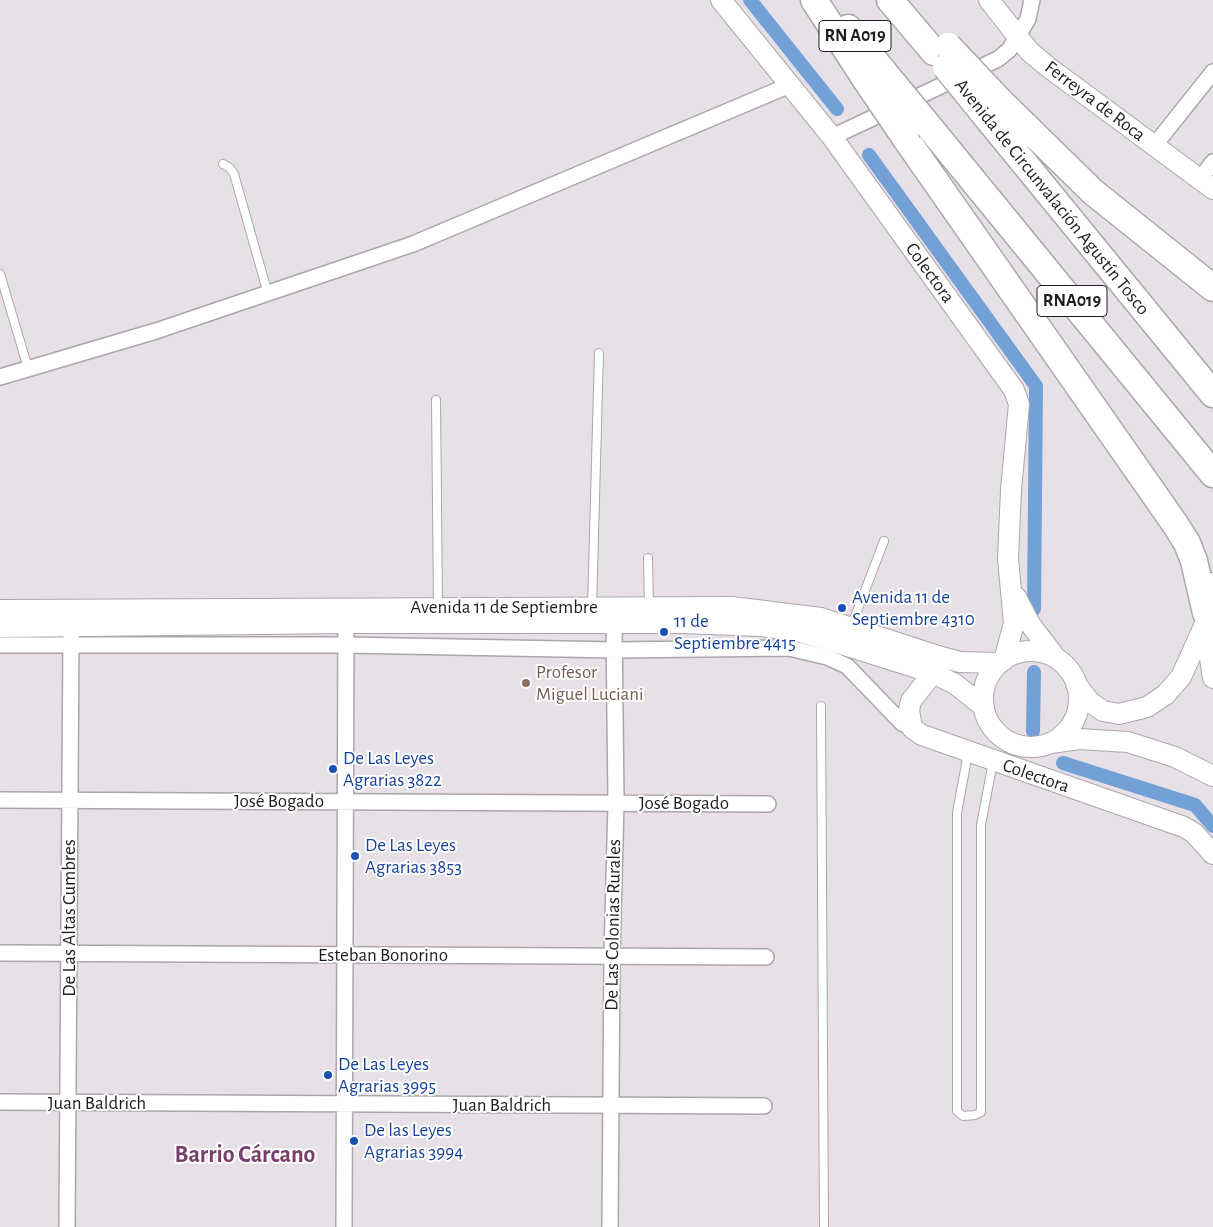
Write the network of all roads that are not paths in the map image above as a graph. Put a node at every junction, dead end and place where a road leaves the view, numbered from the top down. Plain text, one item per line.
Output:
1 (721, 0) edge
2 (814, 0) edge
3 (825, 0) edge
4 (890, 0) edge
5 (909, 0) edge
6 (988, 0) edge
7 (1032, 0) edge
8 (1018, 37) junction
9 (941, 49) junction
10 (1213, 72) edge
11 (875, 76) junction
12 (790, 85) junction
13 (990, 105) junction
14 (832, 137) junction
15 (1154, 146) junction
16 (1213, 162) edge
17 (223, 164) dead end
18 (1206, 184) edge
19 (0, 274) edge
20 (1213, 288) edge
21 (268, 294) junction
22 (599, 353) dead end
23 (28, 368) junction
24 (0, 376) edge
25 (1213, 394) edge
26 (436, 400) dead end
27 (1213, 474) edge
28 (884, 541) dead end
29 (648, 558) dead end
30 (1213, 583) edge
31 (1012, 588) junction
32 (592, 606) junction
33 (438, 607) junction
34 (649, 607) junction
35 (0, 610) edge
36 (346, 615) junction
37 (1205, 619) junction
38 (614, 622) junction
39 (0, 627) edge
40 (71, 627) junction
41 (851, 627) junction
42 (0, 645) edge
43 (346, 645) junction
44 (616, 650) junction
45 (1056, 658) junction
46 (1002, 661) junction
47 (933, 673) junction
48 (1213, 678) edge
49 (1076, 684) junction
50 (821, 706) dead end
51 (984, 707) junction
52 (912, 728) junction
53 (1049, 744) junction
54 (968, 753) junction
55 (993, 762) junction
56 (1213, 776) edge
57 (0, 800) edge
58 (70, 800) junction
59 (345, 802) junction
60 (616, 803) junction
61 (768, 804) dead end
62 (1213, 854) edge
63 (0, 953) edge
64 (69, 953) junction
65 (345, 954) junction
66 (612, 956) junction
67 (766, 957) dead end
68 (0, 1102) edge
69 (68, 1103) junction
70 (344, 1104) junction
71 (611, 1106) junction
72 (764, 1106) dead end
73 (67, 1227) edge
74 (344, 1227) edge
75 (610, 1227) edge
76 (824, 1227) edge

1 - 12 main road, Colectora
2 - 11 highway
3 - 11 highway, RN A019
4 - 9 highway, Avenida de Circunvalación Agustín Tosco / RN A019
5 - 9 highway
6 - 8 main road, Ferreyra de Roca
7 - 8 street
8 - 14 street
8 - 15 main road, Ferreyra de Roca
9 - 13 highway, Avenida de Circunvalación Agustín Tosco / RNA019, bridge
10 - 15 street
11 - 27 highway, RNA019, bridge
11 - 37 highway, bridge
12 - 14 main road, Colectora
12 - 21 street
13 - 20 highway
13 - 25 highway, Avenida de Circunvalación Agustín Tosco / RNA019
14 - 31 main road, Colectora
15 - 18 main road, Ferreyra de Roca
16 - 18 street
17 - 21 lane
19 - 23 lane
21 - 23 street
22 - 32 lane
23 - 24 street
26 - 33 lane
28 - 41 lane
29 - 34 lane
30 - 37 main road
31 - 45 main road, Colectora
31 - 46 main road, Colectora
32 - 33 main road, Avenida 11 de Septiembre
32 - 34 main road, Avenida 11 de Septiembre
33 - 36 main road, Avenida 11 de Septiembre
34 - 41 main road, Avenida 11 de Septiembre
35 - 40 main road, Avenida 11 de Septiembre
36 - 38 main road, Avenida 11 de Septiembre
36 - 40 main road, Avenida 11 de Septiembre
36 - 43 street
37 - 48 main road
37 - 49 main road
38 - 44 street, De Las Colonias Rurales
38 - 47 main road, Avenida 11 de Septiembre
39 - 40 main road, Avenida 11 de Septiembre
40 - 42 street
40 - 43 street
40 - 58 street, De Las Altas Cumbres
41 - 46 main road, Avenida 11 de Septiembre
43 - 44 street
43 - 59 street
44 - 52 street
44 - 60 street, De Las Colonias Rurales
45 - 46 main road
45 - 49 main road
46 - 51 main road
47 - 51 main road, Avenida 11 de Septiembre
47 - 52 main road
49 - 53 main road
50 - 76 lane
51 - 53 main road
52 - 54 main road, Colectora
53 - 56 main road
54 - 55 main road, Colectora
54 - 55 lane
55 - 62 main road, Colectora
57 - 58 street, José Bogado
58 - 59 street, José Bogado
58 - 64 street, De Las Altas Cumbres
59 - 60 street, José Bogado
59 - 65 street
60 - 61 street, José Bogado
60 - 66 street, De Las Colonias Rurales
63 - 64 street, Esteban Bonorino
64 - 65 street, Esteban Bonorino
64 - 69 street, De Las Altas Cumbres
65 - 66 street, Esteban Bonorino
65 - 70 street
66 - 67 street, Esteban Bonorino
66 - 71 street, De Las Colonias Rurales
68 - 69 street, Juan Baldrich
69 - 70 street, Juan Baldrich
69 - 73 street, De Las Altas Cumbres
70 - 71 street, Juan Baldrich
70 - 74 street
71 - 72 street, Juan Baldrich
71 - 75 street, De Las Colonias Rurales

